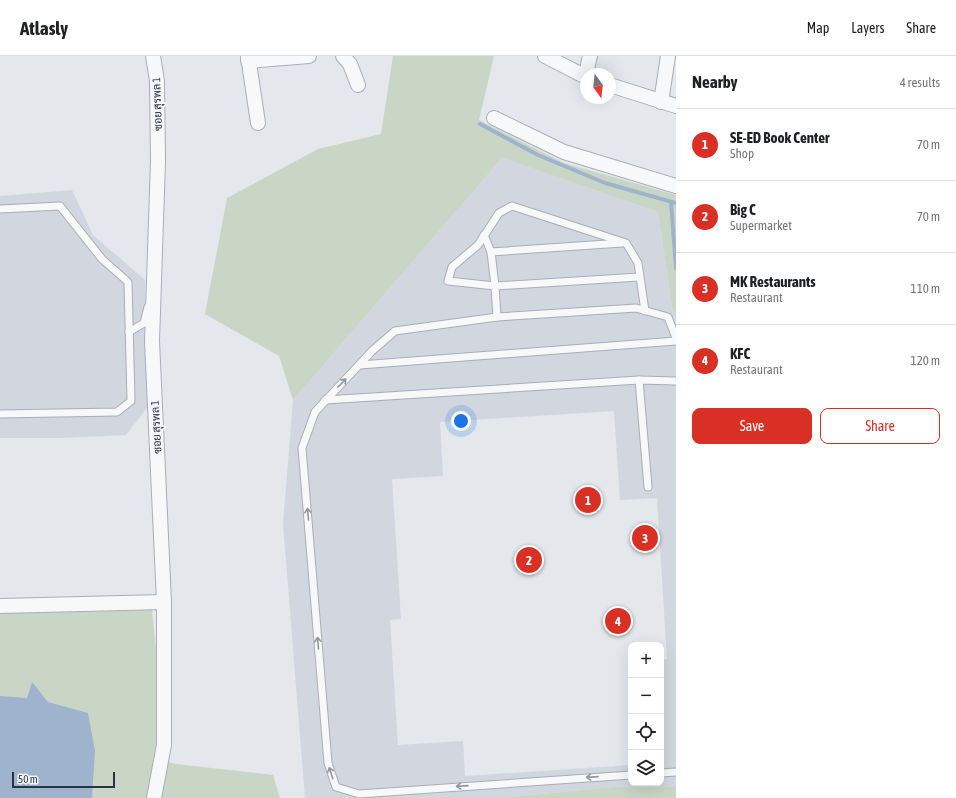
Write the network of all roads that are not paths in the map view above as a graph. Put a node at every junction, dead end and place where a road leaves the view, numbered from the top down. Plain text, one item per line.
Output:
1 (153, 56) edge
2 (309, 56) edge
3 (343, 56) edge
4 (545, 56) edge
5 (590, 56) edge
6 (668, 56) edge
7 (248, 58) edge
8 (588, 68) edge
9 (580, 73) edge
10 (358, 85) dead end
11 (616, 87) edge
12 (661, 102) junction
13 (676, 106) edge
14 (494, 118) dead end
15 (258, 123) dead end
16 (676, 186) edge
17 (0, 209) edge
18 (484, 236) junction
19 (626, 243) junction
20 (490, 252) junction
21 (640, 277) junction
22 (495, 286) junction
23 (154, 287) junction
24 (644, 311) junction
25 (497, 317) junction
26 (129, 332) junction
27 (676, 340) edge
28 (360, 365) junction
29 (639, 380) junction
30 (676, 382) edge
31 (325, 400) junction
32 (0, 414) edge
33 (648, 487) dead end
34 (164, 602) junction
35 (0, 606) edge
36 (676, 772) edge
37 (664, 773) edge
38 (628, 775) edge
39 (154, 798) edge

1 - 23 street, ซอย สุรพล 1
2 - 7 street
3 - 10 street
4 - 9 street
5 - 8 street
6 - 12 street
7 - 15 street
11 - 12 street
12 - 13 street
14 - 16 street
17 - 26 lane
18 - 19 lane
18 - 20 lane
18 - 22 lane
19 - 20 lane
19 - 21 lane
20 - 22 lane
21 - 22 lane
21 - 24 lane
22 - 25 lane
23 - 26 lane
23 - 34 street, ซอย สุรพล 1
24 - 25 lane
24 - 27 lane
25 - 28 lane
26 - 32 lane
27 - 28 lane
31 -> 28 lane
29 - 30 lane
29 - 31 lane
29 - 33 lane
38 -> 31 lane
34 - 35 street
34 - 39 street, ซอย สุรพล 1
36 - 37 lane

